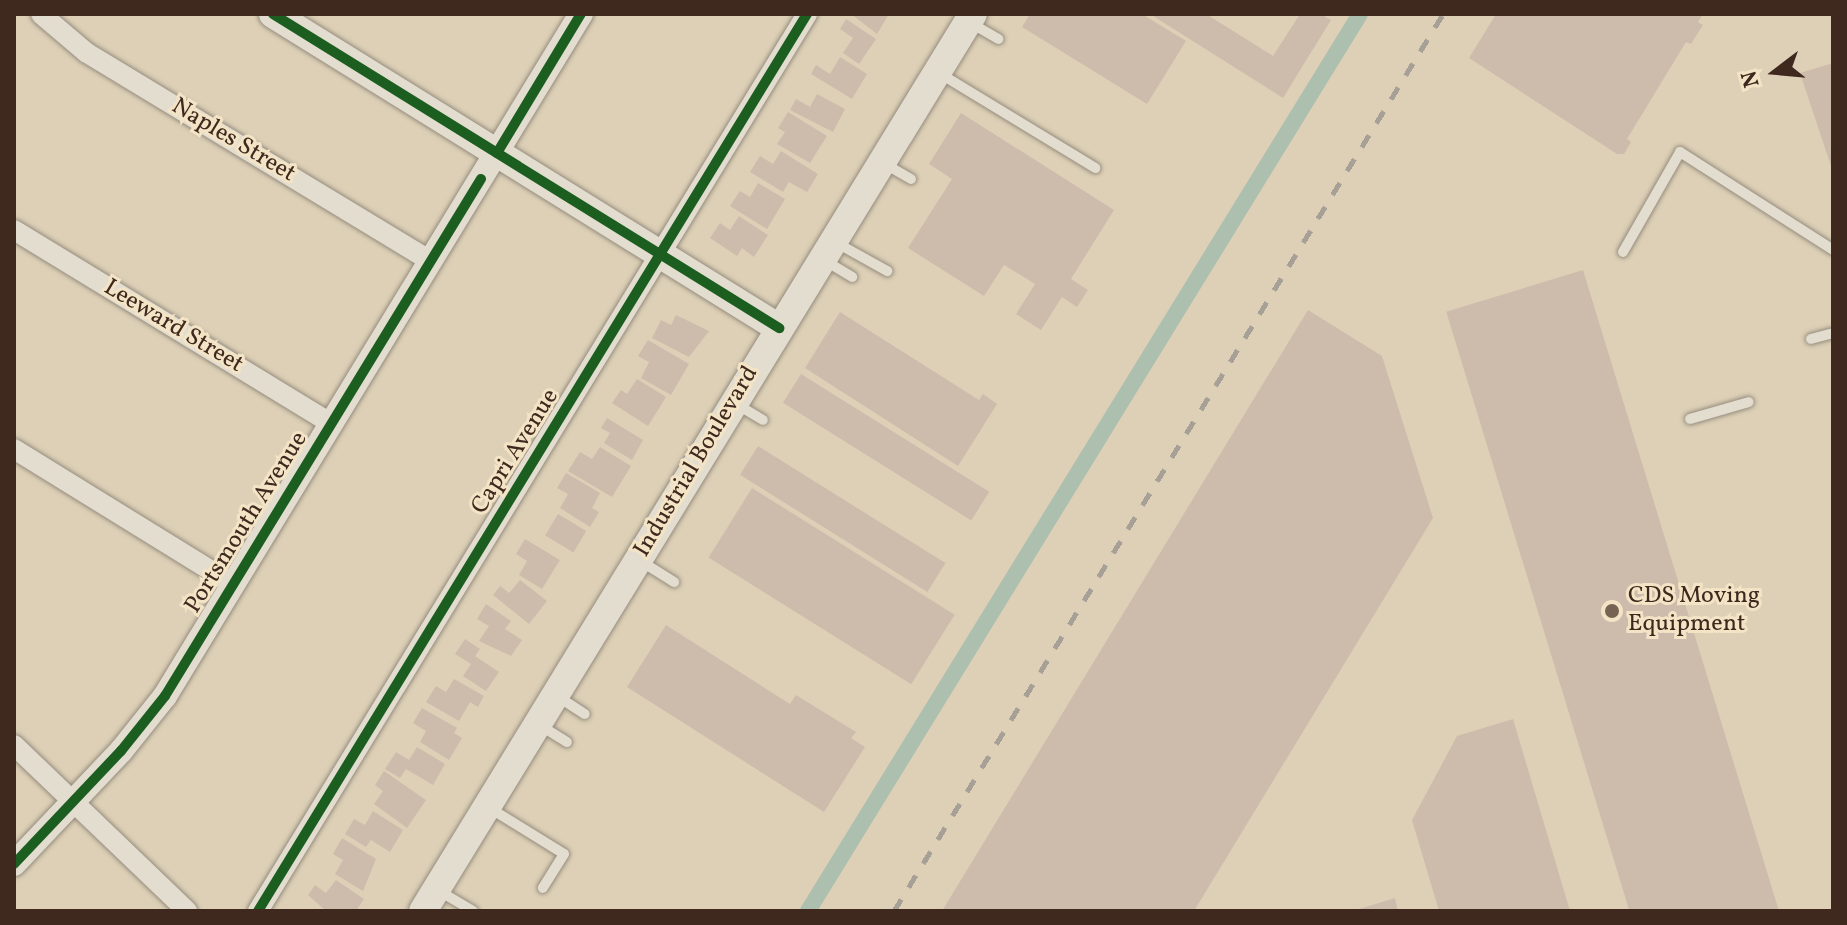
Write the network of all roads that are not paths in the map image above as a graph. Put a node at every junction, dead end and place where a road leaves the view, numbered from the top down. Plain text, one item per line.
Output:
1 (41, 14) edge
2 (273, 14) edge
3 (581, 14) edge
4 (807, 14) edge
5 (971, 18) edge
6 (998, 39) dead end
7 (938, 72) junction
8 (497, 153) junction
9 (883, 162) junction
10 (1095, 168) dead end
11 (911, 179) dead end
12 (14, 230) edge
13 (828, 250) junction
14 (1833, 250) edge
15 (1623, 252) dead end
16 (661, 255) junction
17 (430, 261) junction
18 (887, 271) dead end
19 (852, 277) dead end
20 (779, 328) junction
21 (1833, 333) edge
22 (1811, 339) dead end
23 (734, 402) junction
24 (1749, 402) dead end
25 (1690, 419) dead end
26 (763, 420) dead end
27 (332, 424) junction
28 (14, 449) edge
29 (638, 560) junction
30 (674, 582) dead end
31 (233, 584) junction
32 (556, 695) junction
33 (585, 714) dead end
34 (538, 724) junction
35 (567, 742) dead end
36 (14, 745) edge
37 (71, 801) junction
38 (488, 807) junction
39 (14, 864) edge
40 (543, 888) dead end
41 (430, 900) edge
42 (187, 911) edge
43 (258, 911) edge
44 (473, 911) edge

1 - 17 street, Naples Street
2 - 8 main road
3 - 8 street, Portsmouth Avenue
4 - 16 street, Capri Avenue
5 - 6 lane
5 - 7 main road, Industrial Boulevard
7 - 9 main road, Industrial Boulevard
7 - 10 lane
8 - 16 main road
8 - 17 street, Portsmouth Avenue
9 - 11 lane
9 - 13 main road, Industrial Boulevard
12 - 27 street, Leeward Street
13 - 18 lane
13 - 19 lane
13 - 20 main road, Industrial Boulevard
14 - 15 lane
16 - 20 main road
16 - 43 street, Capri Avenue
17 - 27 street, Portsmouth Avenue
20 - 23 main road, Industrial Boulevard
21 - 22 lane
23 - 26 lane
23 - 29 main road, Industrial Boulevard
24 - 25 lane
27 - 31 street, Portsmouth Avenue
28 - 31 street
29 - 30 lane
29 - 32 main road, Industrial Boulevard
31 - 37 street, Portsmouth Avenue
32 - 33 lane
32 - 34 main road, Industrial Boulevard
34 - 35 lane
34 - 38 main road, Industrial Boulevard
36 - 37 street
37 - 39 street, Portsmouth Avenue
37 - 42 street
38 - 40 lane
38 - 41 main road, Industrial Boulevard
41 - 44 lane

